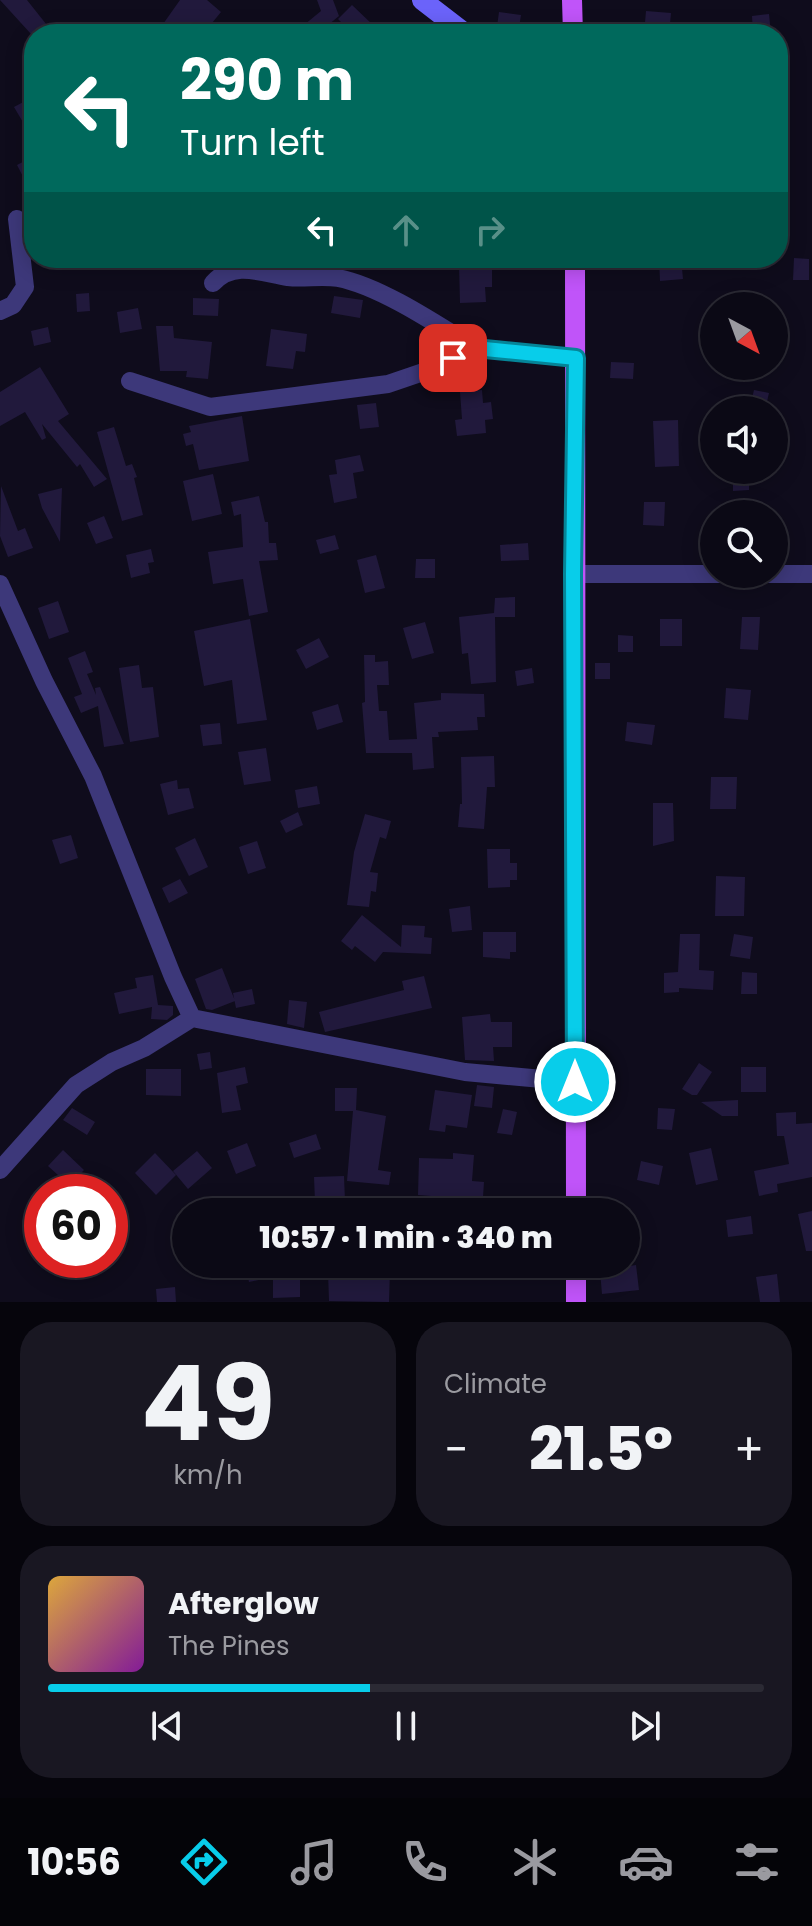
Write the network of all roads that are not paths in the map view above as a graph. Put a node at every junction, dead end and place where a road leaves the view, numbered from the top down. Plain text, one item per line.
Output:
1 (422, 0) edge
2 (572, 0) edge
3 (453, 24) edge
4 (573, 24) edge
5 (17, 219) dead end
6 (575, 268) edge
7 (213, 283) dead end
8 (0, 311) edge
9 (475, 348) junction
10 (576, 358) junction
11 (130, 381) dead end
12 (573, 574) junction
13 (812, 574) edge
14 (0, 584) edge
15 (192, 1018) junction
16 (575, 1082) junction
17 (0, 1170) edge
18 (576, 1198) edge
19 (576, 1278) edge
20 (576, 1302) edge

1 - 3 street
2 - 4 main road
5 - 8 street
6 - 10 main road
7 - 9 street
9 - 10 street
9 - 11 street
10 - 12 main road
12 - 13 street
12 - 16 main road
14 - 15 street
15 - 16 street
15 - 17 street
16 - 18 main road
19 - 20 main road

